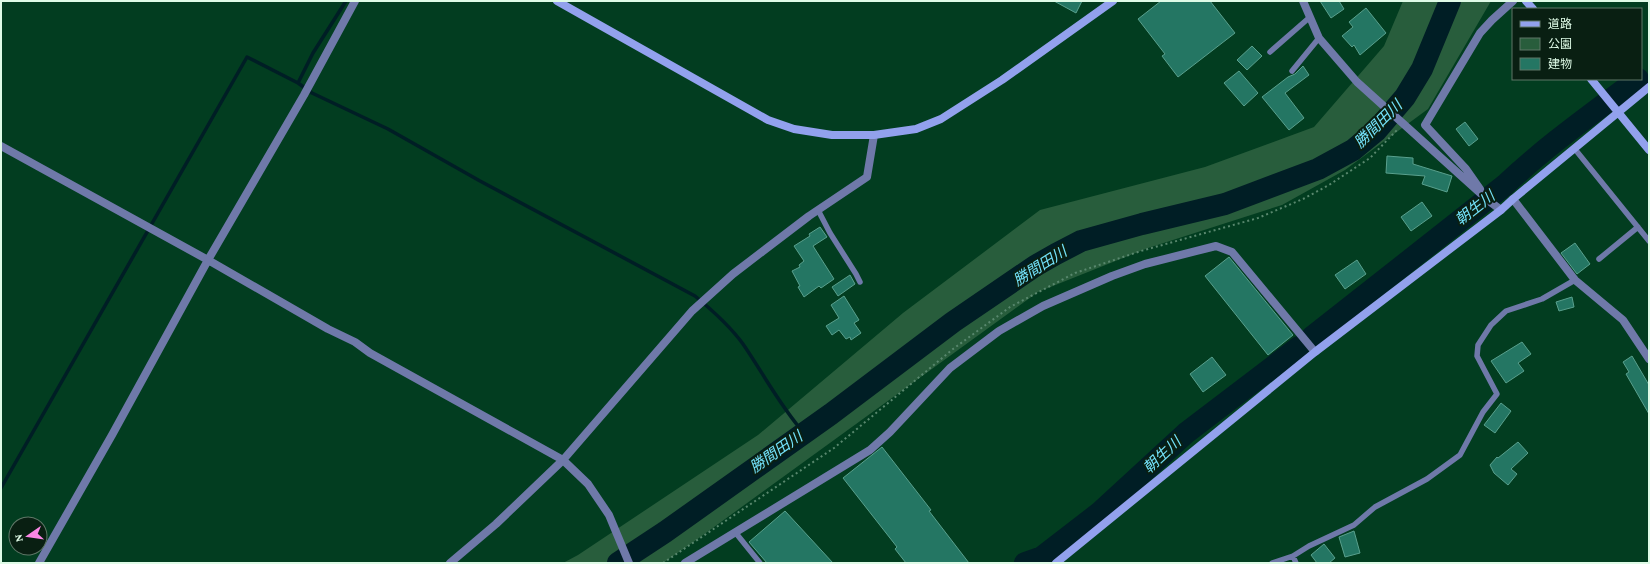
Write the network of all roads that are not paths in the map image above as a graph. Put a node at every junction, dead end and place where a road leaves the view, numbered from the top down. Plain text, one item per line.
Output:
1 (355, 1) edge
2 (557, 1) edge
3 (1113, 1) edge
4 (1303, 1) edge
5 (1513, 1) edge
6 (1310, 17) junction
7 (1319, 38) junction
8 (1270, 52) dead end
9 (1292, 70) dead end
10 (1592, 80) edge
11 (1649, 87) edge
12 (1618, 112) junction
13 (874, 135) junction
14 (1, 146) edge
15 (1574, 148) junction
16 (1649, 150) edge
17 (1513, 199) junction
18 (1488, 201) junction
19 (818, 210) junction
20 (1501, 210) junction
21 (1638, 227) junction
22 (1649, 241) edge
23 (1598, 259) dead end
24 (208, 260) junction
25 (1575, 280) junction
26 (860, 282) dead end
27 (1315, 352) junction
28 (1649, 358) edge
29 (563, 460) junction
30 (735, 532) junction
31 (1293, 556) junction
32 (39, 563) edge
33 (450, 563) edge
34 (629, 563) edge
35 (684, 563) edge
36 (760, 563) edge
37 (1056, 563) edge
38 (1272, 563) edge
39 (1296, 563) edge

1 - 24 street
2 - 13 street
3 - 13 street
4 - 6 street
5 - 18 street
6 - 7 street
6 - 8 lane
7 - 9 lane
7 - 18 street
10 - 12 street
11 - 12 street
12 - 15 street
12 - 16 street
13 - 19 street
14 - 24 street
15 - 17 street
15 - 21 lane
17 - 20 street
17 - 25 street
18 - 20 street
19 - 26 lane
19 - 29 street
20 - 27 street
21 - 22 lane
21 - 23 lane
24 - 29 street
24 - 32 street
25 - 28 street
25 - 31 lane
27 - 30 street
27 - 37 street
29 - 33 street
29 - 34 street
30 - 35 street
30 - 36 lane
31 - 38 lane
31 - 39 lane

